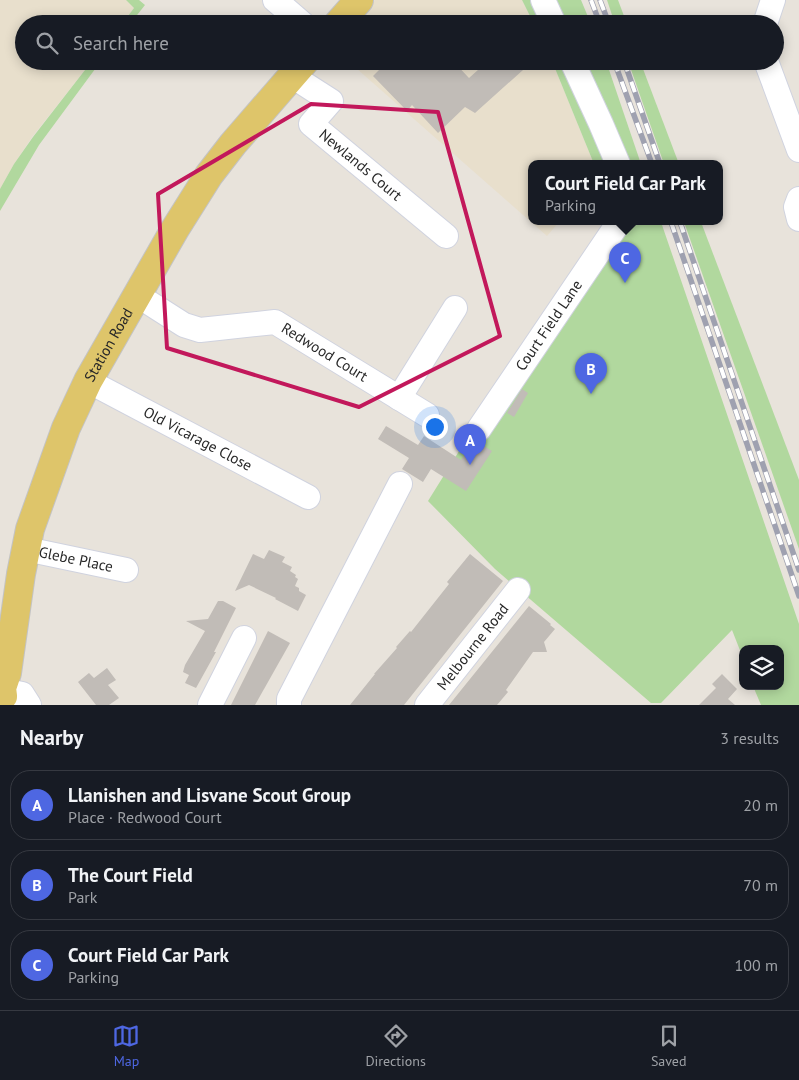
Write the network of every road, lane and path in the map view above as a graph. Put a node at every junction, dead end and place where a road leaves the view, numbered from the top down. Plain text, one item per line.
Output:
1 (276, 0) edge
2 (359, 0) edge
3 (543, 0) edge
4 (773, 0) edge
5 (293, 15) edge
6 (346, 15) edge
7 (550, 15) edge
8 (768, 15) edge
9 (297, 70) edge
10 (301, 70) edge
11 (576, 70) edge
12 (769, 70) edge
13 (799, 150) edge
14 (616, 160) edge
15 (799, 199) edge
16 (799, 219) edge
17 (617, 225) edge
18 (446, 236) dead end
19 (137, 295) junction
20 (456, 308) dead end
21 (88, 381) junction
22 (400, 398) junction
23 (427, 415) dead end
24 (479, 429) dead end
25 (400, 484) dead end
26 (308, 497) dead end
27 (26, 549) junction
28 (126, 570) dead end
29 (518, 590) dead end
30 (244, 638) dead end
31 (12, 697) edge
32 (210, 705) edge
33 (290, 705) edge
34 (427, 705) edge

1 - 5 street
2 - 6 main road
3 - 7 street
4 - 8 street
9 - 19 main road, Station Road
10 - 18 street, Newlands Court
11 - 14 street
12 - 13 street
15 - 16 street
17 - 24 street, Court Field Lane
19 - 21 main road, Station Road
19 - 22 street, Redwood Court
20 - 22 street
21 - 26 street, Old Vicarage Close
21 - 27 main road, Station Road
22 - 23 street, Redwood Court
25 - 33 street
27 - 28 street, Glebe Place
27 - 31 main road, Station Road
29 - 34 street, Melbourne Road
30 - 32 street

